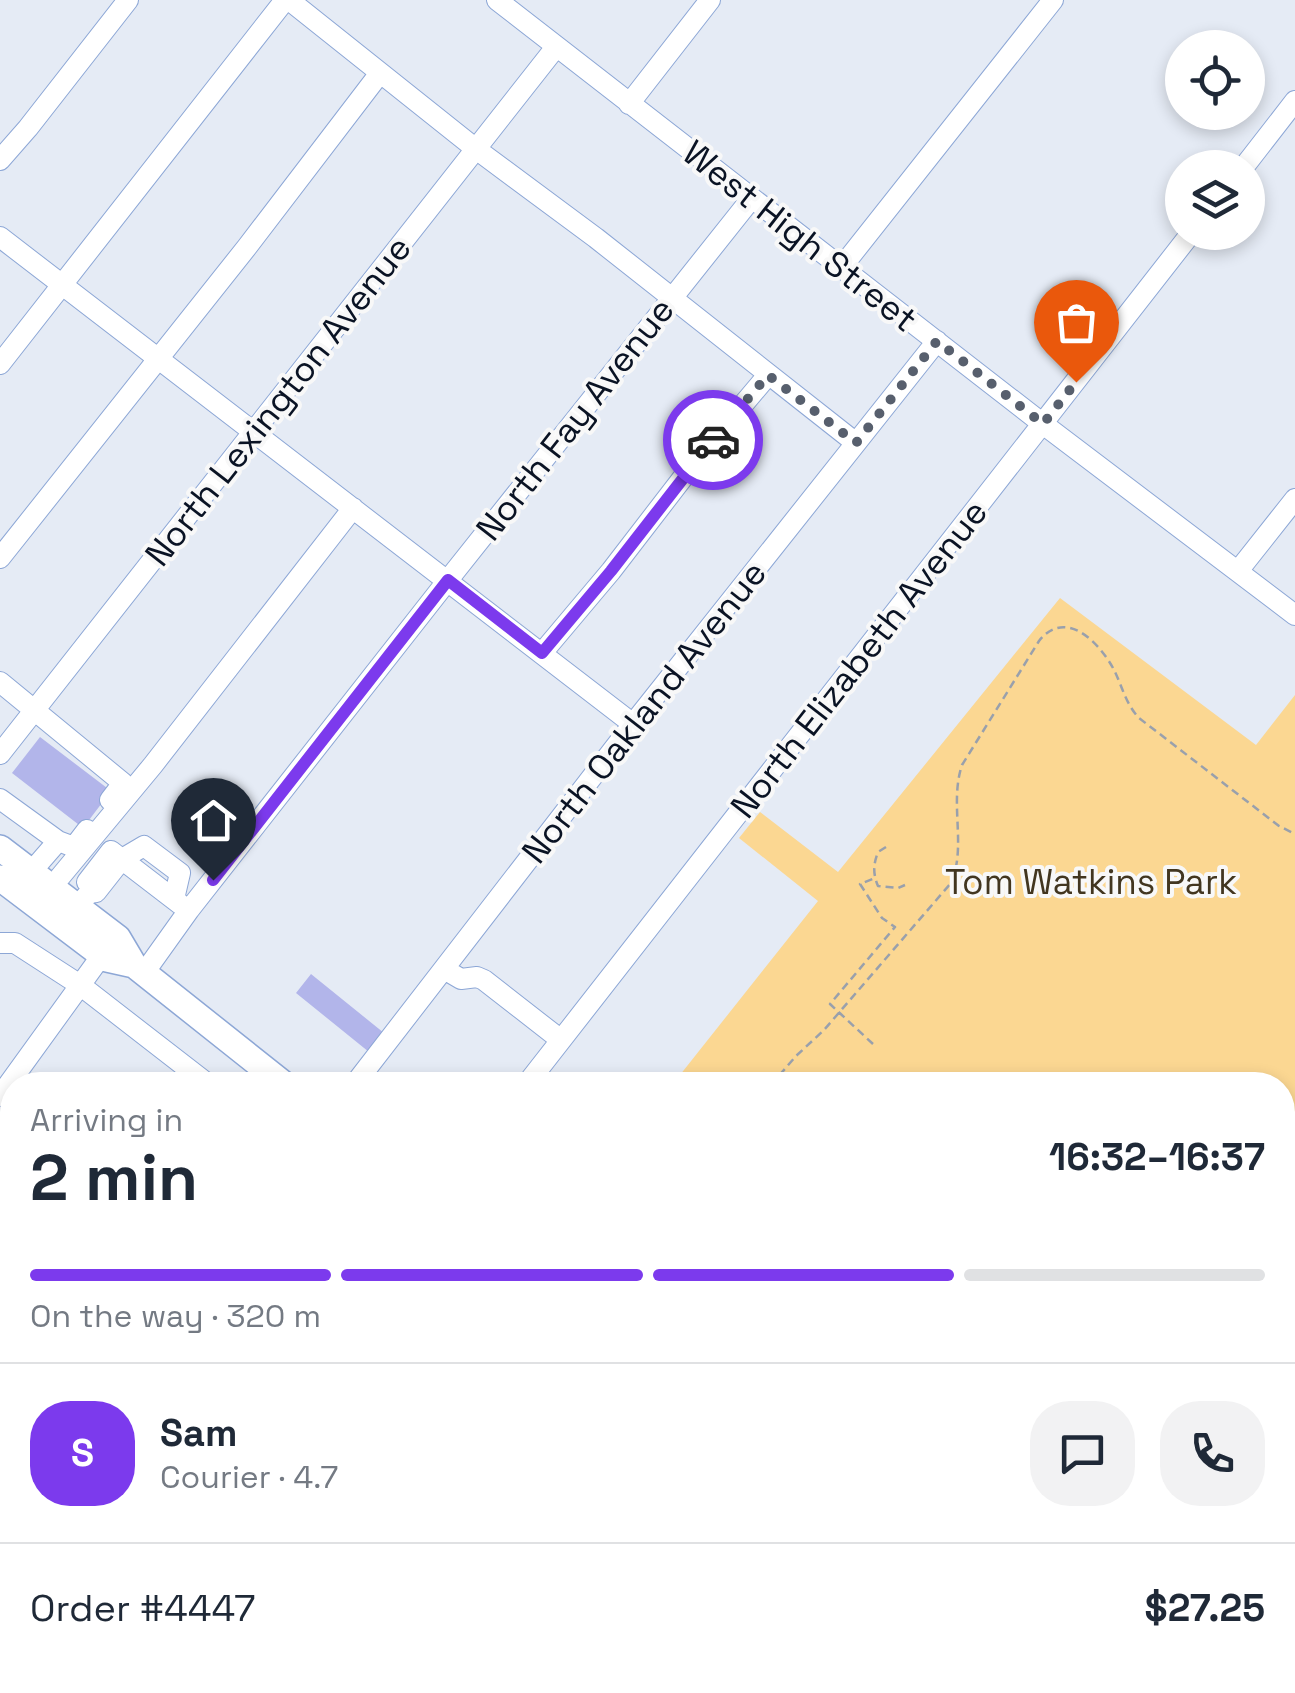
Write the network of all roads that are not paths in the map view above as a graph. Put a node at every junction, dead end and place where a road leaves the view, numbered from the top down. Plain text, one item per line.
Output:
1 (128, 0) edge
2 (287, 0) edge
3 (497, 0) edge
4 (710, 0) edge
5 (1053, 0) edge
6 (556, 47) junction
7 (380, 73) junction
8 (1295, 101) edge
9 (629, 104) junction
10 (476, 148) junction
11 (1257, 150) edge
12 (0, 160) edge
13 (751, 198) junction
14 (0, 237) edge
15 (1178, 250) edge
16 (842, 268) junction
17 (62, 286) junction
18 (672, 298) junction
19 (937, 341) junction
20 (158, 360) junction
21 (0, 364) edge
22 (768, 375) junction
23 (1043, 424) junction
24 (253, 433) junction
25 (856, 443) junction
26 (1295, 498) edge
27 (353, 508) junction
28 (0, 558) edge
29 (1238, 571) junction
30 (448, 580) junction
31 (1295, 614) edge
32 (542, 653) junction
33 (0, 682) edge
34 (36, 710) junction
35 (633, 724) junction
36 (0, 754) edge
37 (0, 799) edge
38 (58, 842) junction
39 (0, 848) edge
40 (31, 872) junction
41 (60, 877) dead end
42 (0, 878) edge
43 (83, 900) junction
44 (182, 905) junction
45 (0, 943) edge
46 (102, 955) junction
47 (139, 969) junction
48 (444, 969) junction
49 (80, 985) junction
50 (561, 1040) junction
51 (16, 1072) edge
52 (192, 1072) edge
53 (269, 1072) edge
54 (364, 1072) edge
55 (536, 1072) edge

1 - 12 street
2 - 7 street
2 - 17 street
3 - 6 street, West High Street
4 - 9 street
5 - 16 street
6 - 9 street, West High Street
6 - 10 street, North Lexington Avenue
7 - 10 street
7 - 20 street
8 - 11 street
9 - 13 street, West High Street
10 - 18 street
10 - 24 street, North Lexington Avenue
13 - 16 street, West High Street
13 - 18 street, North Fay Avenue
14 - 17 street
15 - 23 street, North Elizabeth Avenue
16 - 19 street, West High Street
17 - 20 street
17 - 21 street
18 - 22 street
18 - 30 street, North Fay Avenue
19 - 23 street, West High Street
19 - 25 street, North Oakland Avenue
20 - 24 street
20 - 28 street
22 - 25 street
22 - 32 street
23 - 29 street, West High Street
23 - 50 street, North Elizabeth Avenue
24 - 27 street
24 - 34 street, North Lexington Avenue
25 - 35 street, North Oakland Avenue
26 - 29 street
27 - 30 street
27 - 41 street
29 - 31 street, West High Street
30 - 32 street
30 - 44 street, North Fay Avenue
32 - 35 street
33 - 34 street
34 - 36 street, North Lexington Avenue
34 - 38 street
35 - 48 street, North Oakland Avenue
37 - 38 street
38 - 40 street
39 - 40 main road
40 - 43 main road
42 - 46 main road
43 - 44 street
43 - 47 main road
44 - 47 street, North Fay Avenue
45 - 49 street
46 - 47 main road
46 - 49 street
47 - 53 main road
48 - 50 street
48 - 54 street, North Oakland Avenue
49 - 51 street
49 - 52 street
50 - 55 street, North Elizabeth Avenue

